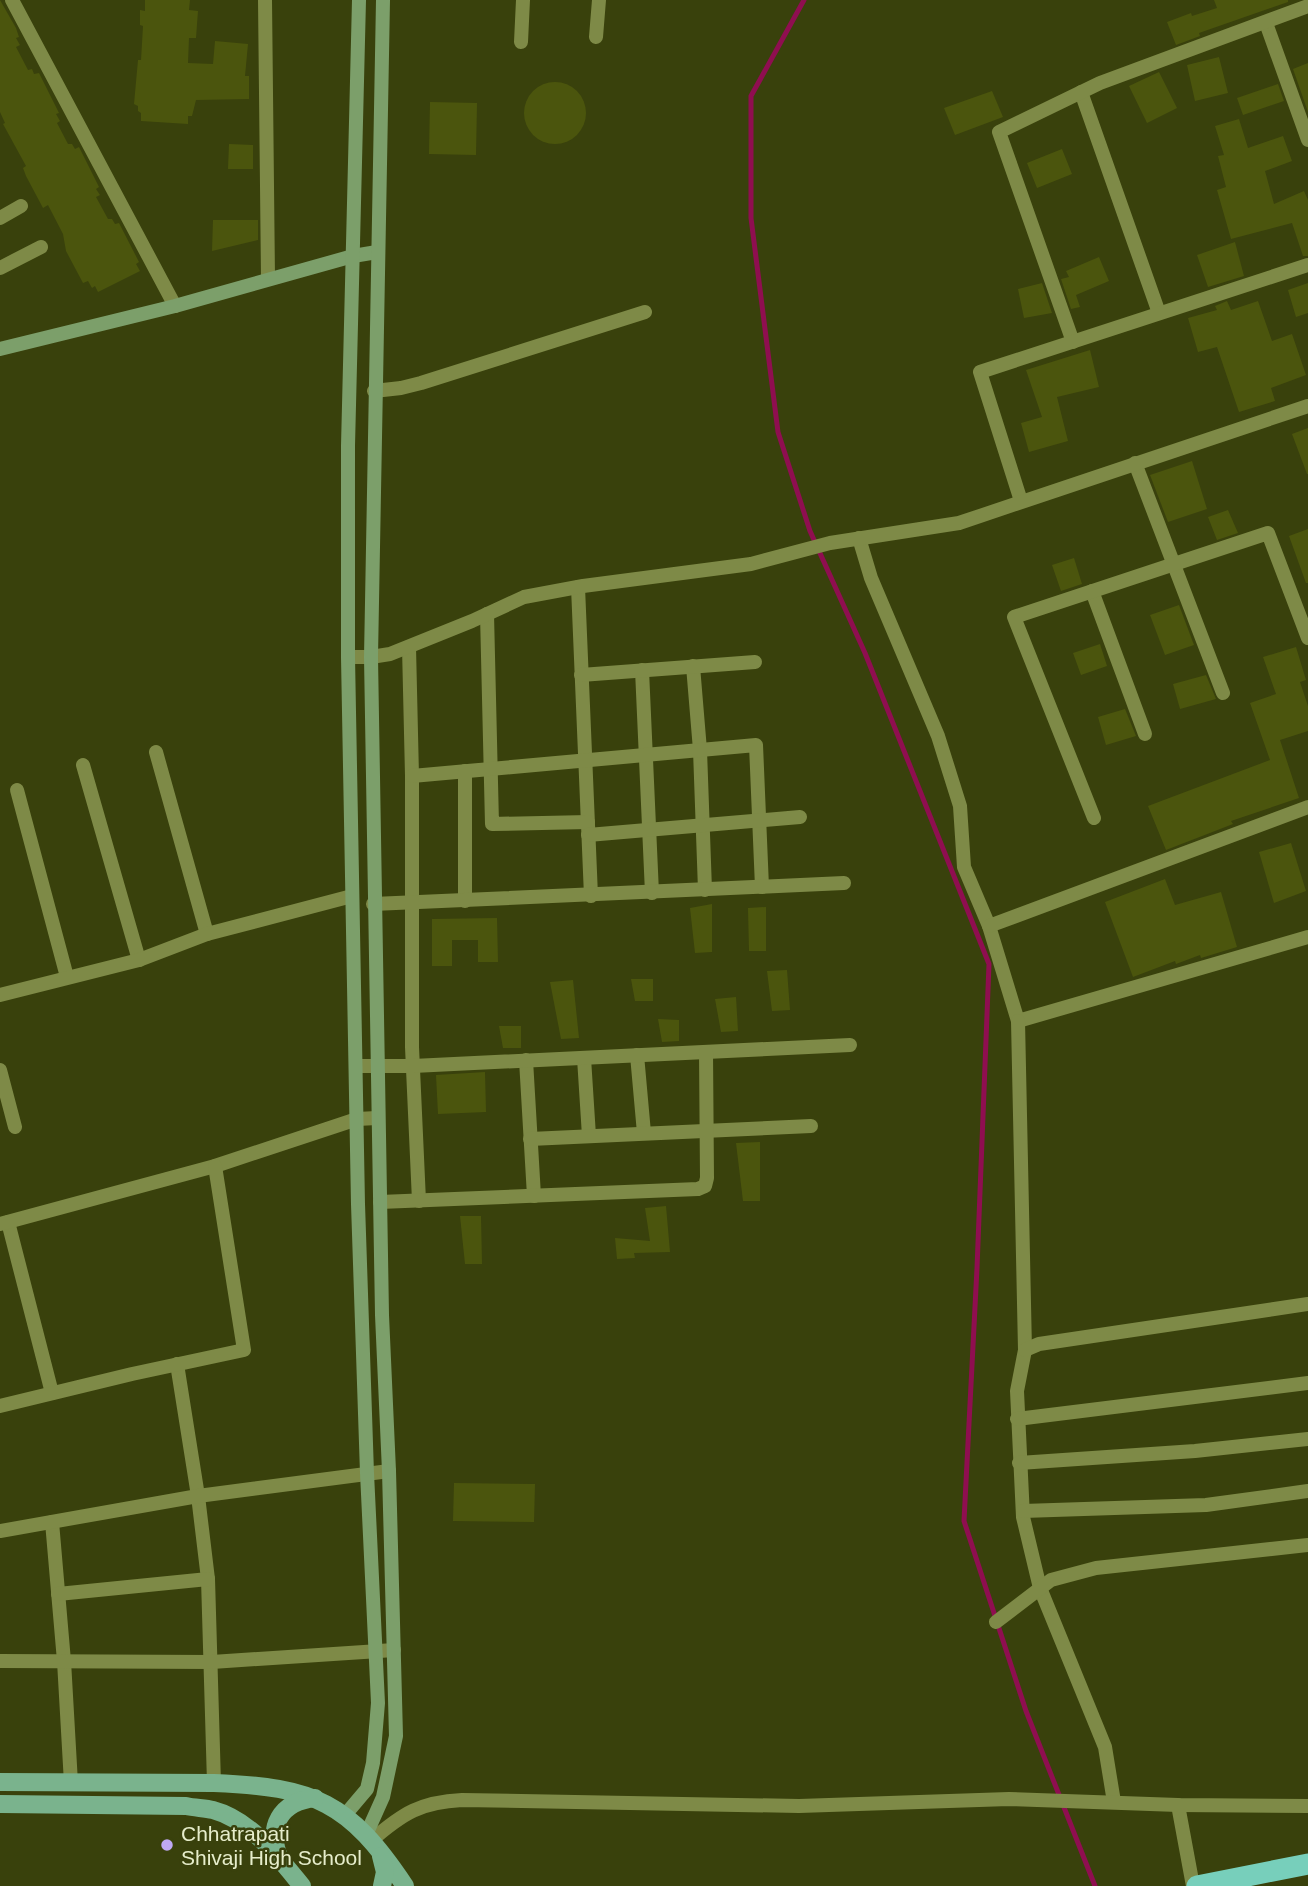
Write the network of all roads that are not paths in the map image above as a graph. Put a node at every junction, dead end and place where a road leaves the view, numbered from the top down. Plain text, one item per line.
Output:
1 (12, 0) edge
2 (265, 0) edge
3 (359, 0) edge
4 (383, 0) edge
5 (523, 0) edge
6 (599, 0) edge
7 (1308, 6) edge
8 (1266, 23) junction
9 (596, 37) dead end
10 (521, 41) dead end
11 (1081, 92) junction
12 (1308, 140) edge
13 (21, 206) dead end
14 (0, 218) edge
15 (41, 247) dead end
16 (377, 252) junction
17 (353, 256) junction
18 (1308, 265) edge
19 (0, 268) edge
20 (268, 278) junction
21 (175, 306) junction
22 (645, 312) dead end
23 (1159, 313) junction
24 (1073, 342) junction
25 (0, 349) edge
26 (374, 391) junction
27 (1308, 406) edge
28 (1135, 463) junction
29 (1021, 501) junction
30 (859, 538) junction
31 (1174, 565) junction
32 (578, 587) junction
33 (1092, 592) junction
34 (487, 614) junction
35 (1308, 638) edge
36 (409, 648) junction
37 (348, 657) junction
38 (371, 657) junction
39 (755, 662) dead end
40 (693, 666) junction
41 (642, 670) junction
42 (581, 675) junction
43 (1223, 693) dead end
44 (1144, 734) dead end
45 (700, 750) junction
46 (156, 752) dead end
47 (647, 755) junction
48 (585, 760) junction
49 (83, 765) dead end
50 (491, 769) junction
51 (466, 771) junction
52 (412, 776) junction
53 (17, 790) dead end
54 (1308, 807) edge
55 (800, 817) dead end
56 (1094, 818) dead end
57 (760, 821) junction
58 (702, 826) junction
59 (588, 829) junction
60 (650, 830) junction
61 (844, 883) dead end
62 (762, 887) junction
63 (705, 890) junction
64 (652, 893) junction
65 (352, 896) junction
66 (591, 896) junction
67 (465, 901) junction
68 (412, 903) junction
69 (373, 904) junction
70 (989, 926) junction
71 (207, 934) junction
72 (1308, 937) edge
73 (139, 960) junction
74 (67, 978) junction
75 (0, 995) edge
76 (1018, 1021) junction
77 (850, 1045) dead end
78 (706, 1052) junction
79 (637, 1055) junction
80 (584, 1058) junction
81 (526, 1060) junction
82 (356, 1066) junction
83 (377, 1066) junction
84 (413, 1066) junction
85 (0, 1070) edge
86 (377, 1118) junction
87 (356, 1119) junction
88 (811, 1126) dead end
89 (15, 1127) dead end
90 (707, 1130) junction
91 (643, 1133) junction
92 (589, 1136) junction
93 (530, 1139) junction
94 (215, 1166) junction
95 (534, 1196) junction
96 (419, 1200) junction
97 (380, 1202) junction
98 (4, 1223) edge
99 (1308, 1304) edge
100 (1025, 1350) junction
101 (177, 1364) junction
102 (1308, 1383) edge
103 (52, 1393) junction
104 (0, 1406) edge
105 (1017, 1419) junction
106 (1308, 1439) edge
107 (1019, 1463) junction
108 (389, 1471) junction
109 (367, 1473) junction
110 (1308, 1491) edge
111 (198, 1496) junction
112 (1023, 1511) junction
113 (52, 1522) junction
114 (0, 1531) edge
115 (1308, 1545) edge
116 (208, 1579) junction
117 (1040, 1588) junction
118 (58, 1594) junction
119 (996, 1622) dead end
120 (394, 1650) junction
121 (374, 1651) junction
122 (0, 1661) edge
123 (64, 1661) junction
124 (212, 1662) junction
125 (0, 1782) edge
126 (71, 1783) junction
127 (214, 1783) junction
128 (316, 1798) junction
129 (1114, 1802) junction
130 (0, 1804) edge
131 (1178, 1805) junction
132 (1308, 1806) edge
133 (345, 1815) junction
134 (369, 1837) junction
135 (280, 1859) junction
136 (1308, 1864) edge
137 (1200, 1885) edge
138 (302, 1886) edge
139 (382, 1886) edge
140 (405, 1886) edge

1 - 21 street
2 - 20 street
3 - 17 street
4 - 16 street
5 - 10 street
6 - 9 street
7 - 8 street
8 - 11 street
8 - 12 street
11 - 23 street
11 - 24 street
13 - 14 street
15 - 19 street
16 - 17 street
16 - 26 street
17 - 20 street
17 - 37 street
18 - 23 street
20 - 21 street
21 - 25 street
22 - 26 street
23 - 24 street
24 - 29 street
26 - 38 street
27 - 28 street
28 - 29 street
28 - 31 street
29 - 30 street
30 - 32 street
30 - 70 street
31 - 33 street
31 - 35 street
31 - 43 street
32 - 34 street
32 - 42 street
33 - 44 street
33 - 56 street
34 - 36 street
34 - 50 street
36 - 38 street
36 - 52 street
37 - 38 street
37 - 65 street
38 - 69 street
39 - 40 street
40 - 41 street
40 - 45 street
41 - 42 street
41 - 47 street
42 - 48 street
45 - 47 street
45 - 57 street
45 - 58 street
46 - 71 street
47 - 48 street
47 - 60 street
48 - 50 street
48 - 59 street
49 - 73 street
50 - 51 street
50 - 59 street
51 - 52 street
51 - 67 street
52 - 68 street
53 - 74 street
54 - 70 street
55 - 57 street
57 - 58 street
57 - 62 street
58 - 60 street
58 - 63 street
59 - 60 street
59 - 66 street
60 - 64 street
61 - 62 street
62 - 63 street
63 - 64 street
64 - 66 street
65 - 71 street
65 - 82 street
66 - 67 street
67 - 68 street
68 - 69 street
68 - 84 street
69 - 83 street
70 - 76 street
71 - 73 street
72 - 76 street
73 - 74 street
74 - 75 street
76 - 100 street
77 - 78 street
78 - 79 street
78 - 90 street
79 - 80 street
79 - 91 street
80 - 81 street
80 - 92 street
81 - 84 street
81 - 93 street
82 - 83 street
82 - 87 street
83 - 84 street
83 - 86 street
84 - 96 street
85 - 89 street
86 - 87 street
86 - 97 street
87 - 94 street
87 - 109 street
88 - 90 street
90 - 91 street
90 - 95 street
91 - 92 street
92 - 93 street
93 - 95 street
94 - 98 street
94 - 101 street
95 - 96 street
96 - 97 street
97 - 108 street
98 - 103 street
99 - 100 street
100 - 105 street
101 - 103 street
101 - 111 street
102 - 105 street
103 - 104 street
105 - 107 street
106 - 107 street
107 - 112 street
108 - 109 street
108 - 120 street
109 - 111 street
109 - 121 street
110 - 112 street
111 - 113 street
111 - 116 street
112 - 117 street
113 - 114 street
113 - 118 street
115 - 117 street
116 - 118 street
116 - 124 street
117 - 119 street
117 - 129 street
118 - 123 street
120 - 121 street
120 - 134 street
121 - 124 street
121 - 133 street
122 - 123 street
123 - 124 street
123 - 126 street
124 - 127 street
125 - 126 main road
126 - 127 main road
127 - 128 main road
128 - 133 main road
128 - 135 main road
129 - 131 street
129 - 134 street
130 - 135 main road
131 - 132 street
131 - 137 street
133 - 134 main road
134 - 139 main road
134 - 140 main road
135 - 138 main road
136 - 137 highway

